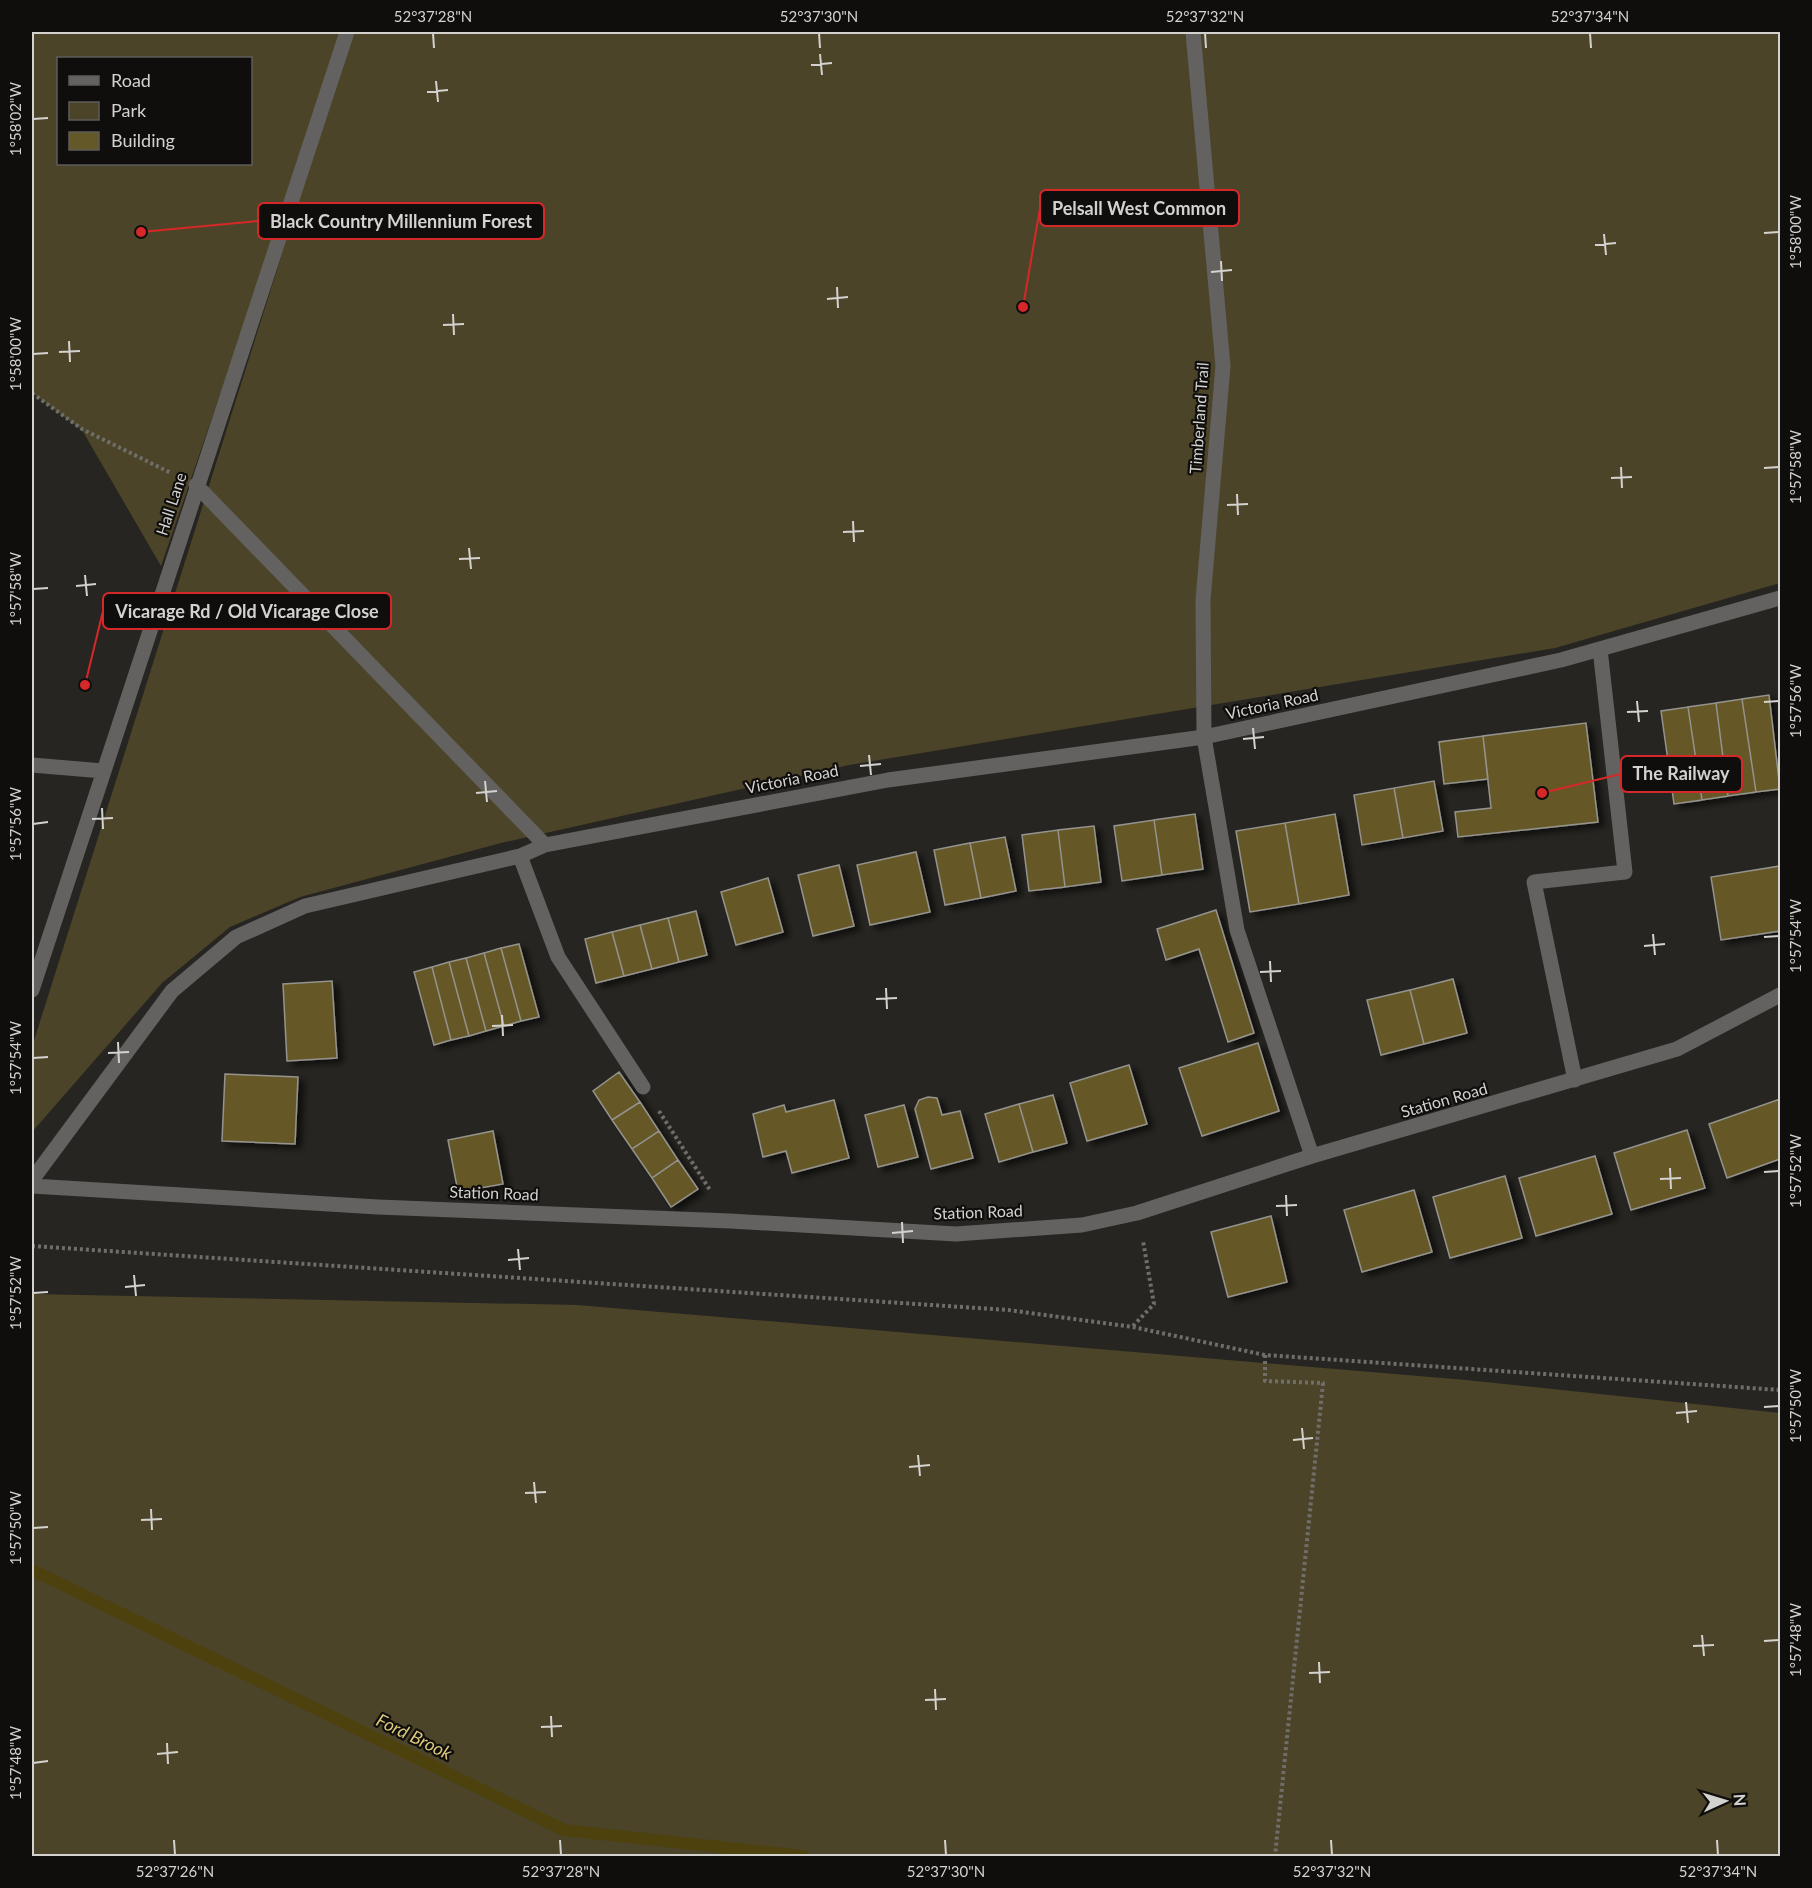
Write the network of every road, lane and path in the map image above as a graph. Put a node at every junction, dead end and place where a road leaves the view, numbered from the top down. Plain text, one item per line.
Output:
1 (347, 32) edge
2 (1193, 32) edge
3 (32, 393) edge
4 (196, 485) junction
5 (1780, 598) edge
6 (1600, 649) junction
7 (1204, 737) junction
8 (32, 765) edge
9 (103, 771) junction
10 (545, 845) junction
11 (520, 856) junction
12 (32, 990) edge
13 (1780, 995) edge
14 (1575, 1080) junction
15 (643, 1088) joint
16 (1312, 1156) junction
17 (32, 1180) edge
18 (32, 1186) edge
19 (730, 1221) junction
20 (1142, 1230) dead end
21 (32, 1246) edge
22 (1133, 1327) junction
23 (1265, 1355) junction
24 (1780, 1390) edge
25 (1275, 1857) edge

1 - 4 street, Hall Lane
2 - 7 street, Timberland Trail
3 - 4 path
4 - 9 street, Hall Lane
4 - 10 street
5 - 6 street, Victoria Road
6 - 7 street, Victoria Road
6 - 14 street
7 - 10 street, Victoria Road
7 - 16 street, Timberland Trail
8 - 9 street
9 - 12 street, Hall Lane
10 - 11 street, Victoria Road
11 - 15 street
11 - 17 street, Victoria Road
13 - 14 street, Station Road
14 - 16 street, Station Road
15 - 19 path
16 - 19 street, Station Road
18 - 19 street, Station Road
20 - 22 path
21 - 22 path
22 - 23 path
23 - 24 path
23 - 25 path

